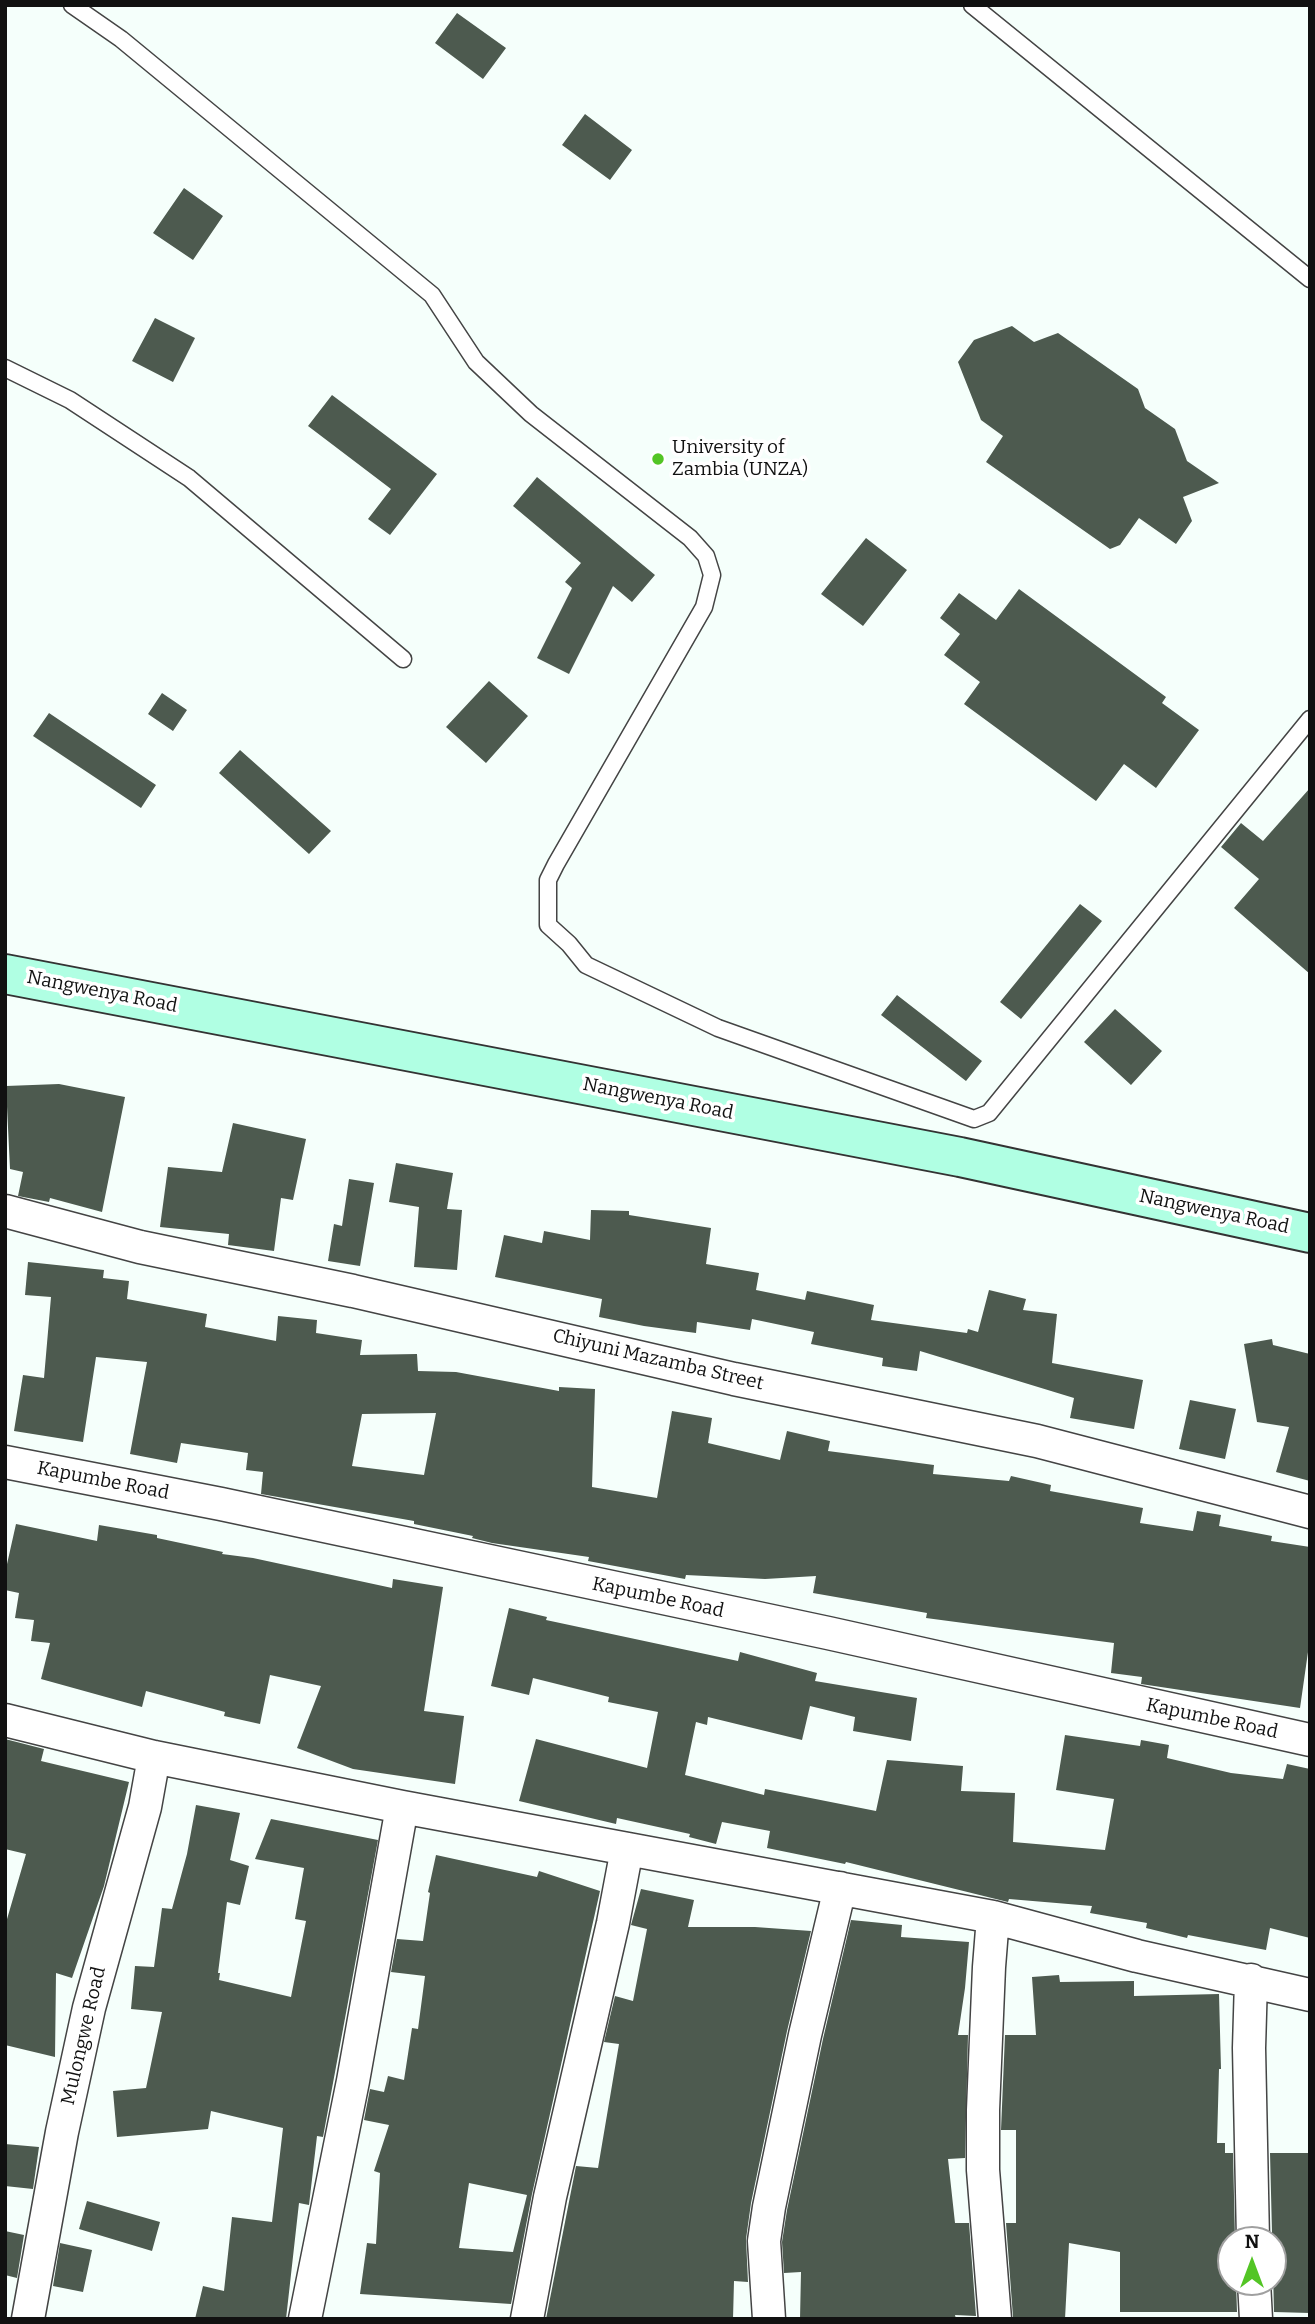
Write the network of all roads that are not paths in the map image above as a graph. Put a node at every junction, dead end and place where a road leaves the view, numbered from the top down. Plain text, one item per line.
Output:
1 (72, 5) edge
2 (972, 5) edge
3 (1310, 279) edge
4 (5, 368) edge
5 (403, 659) dead end
6 (1310, 719) edge
7 (5, 974) edge
8 (5, 1211) edge
9 (1310, 1233) edge
10 (5, 1462) edge
11 (1310, 1512) edge
12 (5, 1720) edge
13 (1310, 1740) edge
14 (154, 1757) junction
15 (402, 1807) junction
16 (627, 1849) junction
17 (840, 1888) junction
18 (993, 1917) junction
19 (1251, 1980) junction
20 (1310, 1994) edge
21 (1253, 2226) edge
22 (1255, 2296) edge
23 (28, 2319) edge
24 (305, 2319) edge
25 (527, 2319) edge
26 (769, 2319) edge
27 (995, 2319) edge
28 (1256, 2319) edge

1 - 6 lane
2 - 3 lane
4 - 5 lane
7 - 9 main road, Nangwenya Road
8 - 11 street, Chiyuni Mazamba Street
10 - 13 street, Kapumbe Road
12 - 14 street
14 - 15 street
14 - 23 street, Mulongwe Road
15 - 16 street
15 - 24 street
16 - 17 street
16 - 25 street
17 - 18 street
17 - 26 street
18 - 19 street
18 - 27 street
19 - 20 street
19 - 21 street
22 - 28 street

